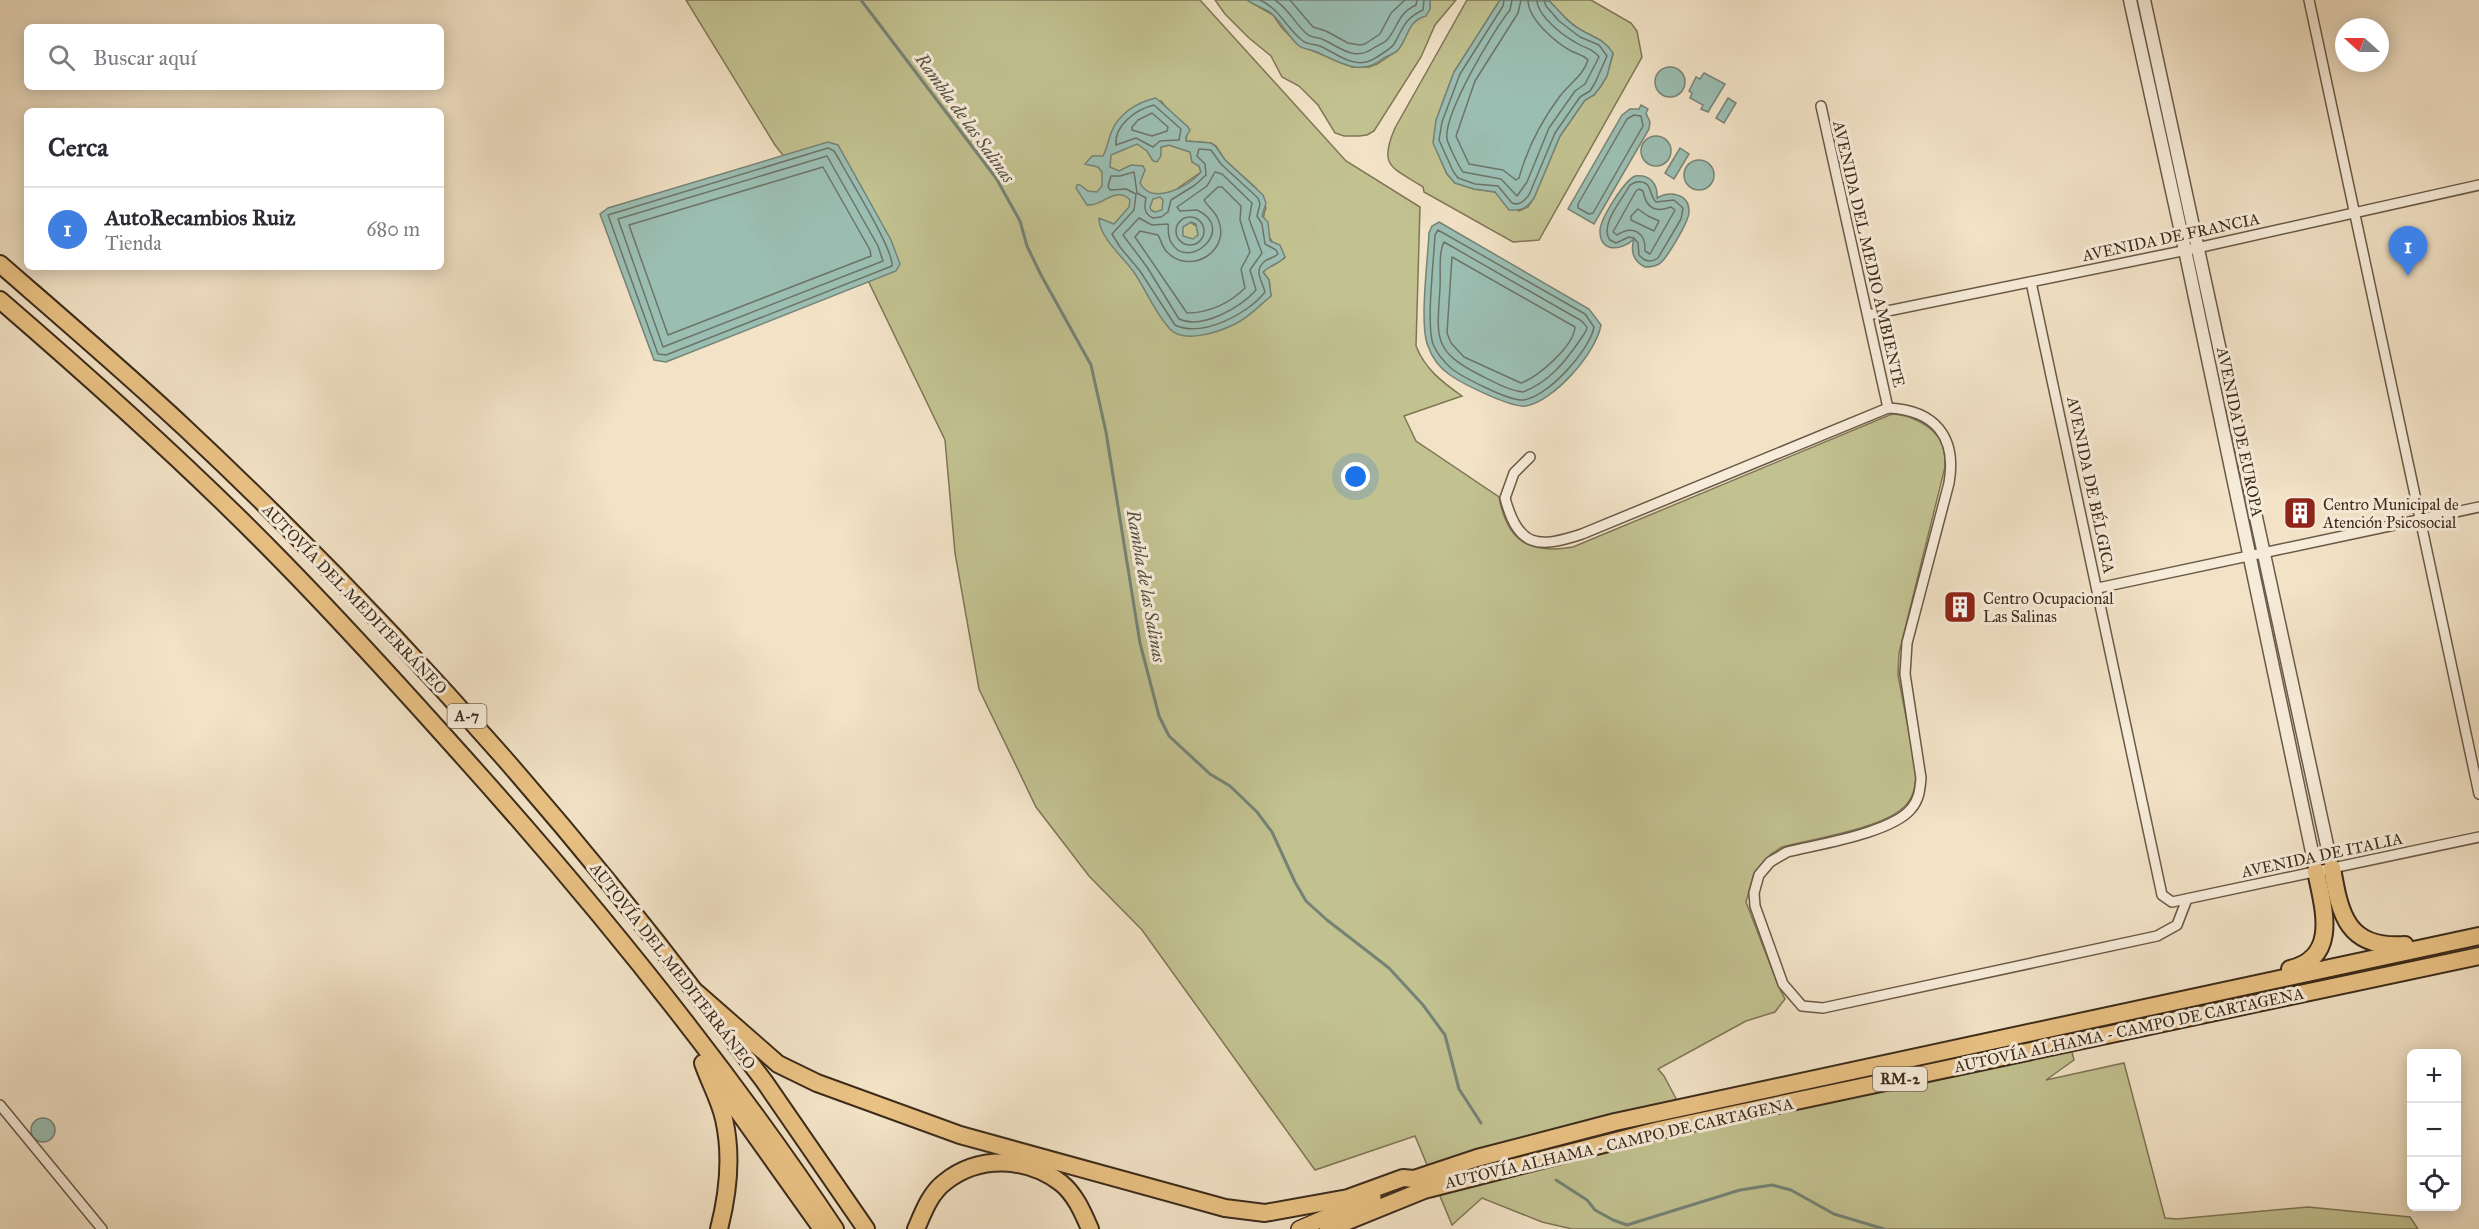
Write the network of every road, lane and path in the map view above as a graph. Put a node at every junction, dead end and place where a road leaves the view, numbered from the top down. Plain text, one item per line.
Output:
1 (2130, 0) edge
2 (2144, 0) edge
3 (2309, 0) edge
4 (1821, 106) dead end
5 (2479, 185) edge
6 (2354, 211) junction
7 (2191, 249) junction
8 (0, 264) edge
9 (2031, 282) junction
10 (0, 300) edge
11 (1868, 315) junction
12 (1888, 408) junction
13 (1530, 457) dead end
14 (2479, 507) edge
15 (2421, 520) junction
16 (2263, 553) junction
17 (2249, 556) junction
18 (2098, 588) junction
19 (472, 766) junction
20 (2479, 794) edge
21 (2479, 837) edge
22 (2332, 868) junction
23 (2316, 871) junction
24 (2187, 899) junction
25 (2172, 902) joint
26 (2479, 930) edge
27 (2479, 936) edge
28 (2479, 956) edge
29 (2251, 985) junction
30 (697, 993) junction
31 (703, 1063) junction
32 (0, 1105) edge
33 (1414, 1179) junction
34 (102, 1229) edge
35 (719, 1229) edge
36 (822, 1229) edge
37 (835, 1229) edge
38 (866, 1229) edge
39 (916, 1229) edge
40 (1090, 1229) edge
41 (1299, 1229) edge
42 (1328, 1229) edge

1 - 7 street, AVENIDA DE EUROPA
2 - 7 street, AVENIDA DE EUROPA
3 - 6 street
4 - 11 street, AVENIDA DEL MEDIO AMBIENTE
5 - 6 street, AVENIDA DE FRANCIA
6 - 7 street, AVENIDA DE FRANCIA
6 - 15 street
7 - 9 street, AVENIDA DE FRANCIA
7 - 16 street, AVENIDA DE EUROPA
7 - 17 street, AVENIDA DE EUROPA
8 - 30 highway, AUTOVÍA DEL MEDITERRÁNEO / A-7
9 - 11 street, AVENIDA DE FRANCIA
9 - 18 street, AVENIDA DE BÉLGICA
10 - 19 highway, AUTOVÍA DEL MEDITERRÁNEO / A-7
11 - 12 street, AVENIDA DEL MEDIO AMBIENTE
12 - 13 street
12 - 24 street
14 - 15 street
15 - 16 street
15 - 20 street
16 - 17 street
16 - 22 street, AVENIDA DE EUROPA
17 - 18 street
17 - 23 street, AVENIDA DE EUROPA
18 - 25 street, AVENIDA DE BÉLGICA
19 - 31 highway
19 - 37 highway, AUTOVÍA DEL MEDITERRÁNEO / A-7
21 - 22 street, AVENIDA DE ITALIA
22 - 23 street, AVENIDA DE ITALIA
22 - 26 highway
23 - 24 street, AVENIDA DE ITALIA
23 - 29 highway
24 - 25 street, AVENIDA DE ITALIA
27 - 29 highway, AUTOVÍA ALHAMA - CAMPO DE CARTAGENA / RM-2
28 - 42 highway, AUTOVÍA ALHAMA - CAMPO DE CARTAGENA / RM-2
29 - 33 highway, AUTOVÍA ALHAMA - CAMPO DE CARTAGENA / RM-2
30 - 33 highway, AUTOVÍA ALHAMA - CAMPO DE CARTAGENA
30 - 38 highway, AUTOVÍA DEL MEDITERRÁNEO / A-7
31 - 35 highway
31 - 36 highway
32 - 34 street
33 - 41 highway, RM-2
39 - 40 highway

